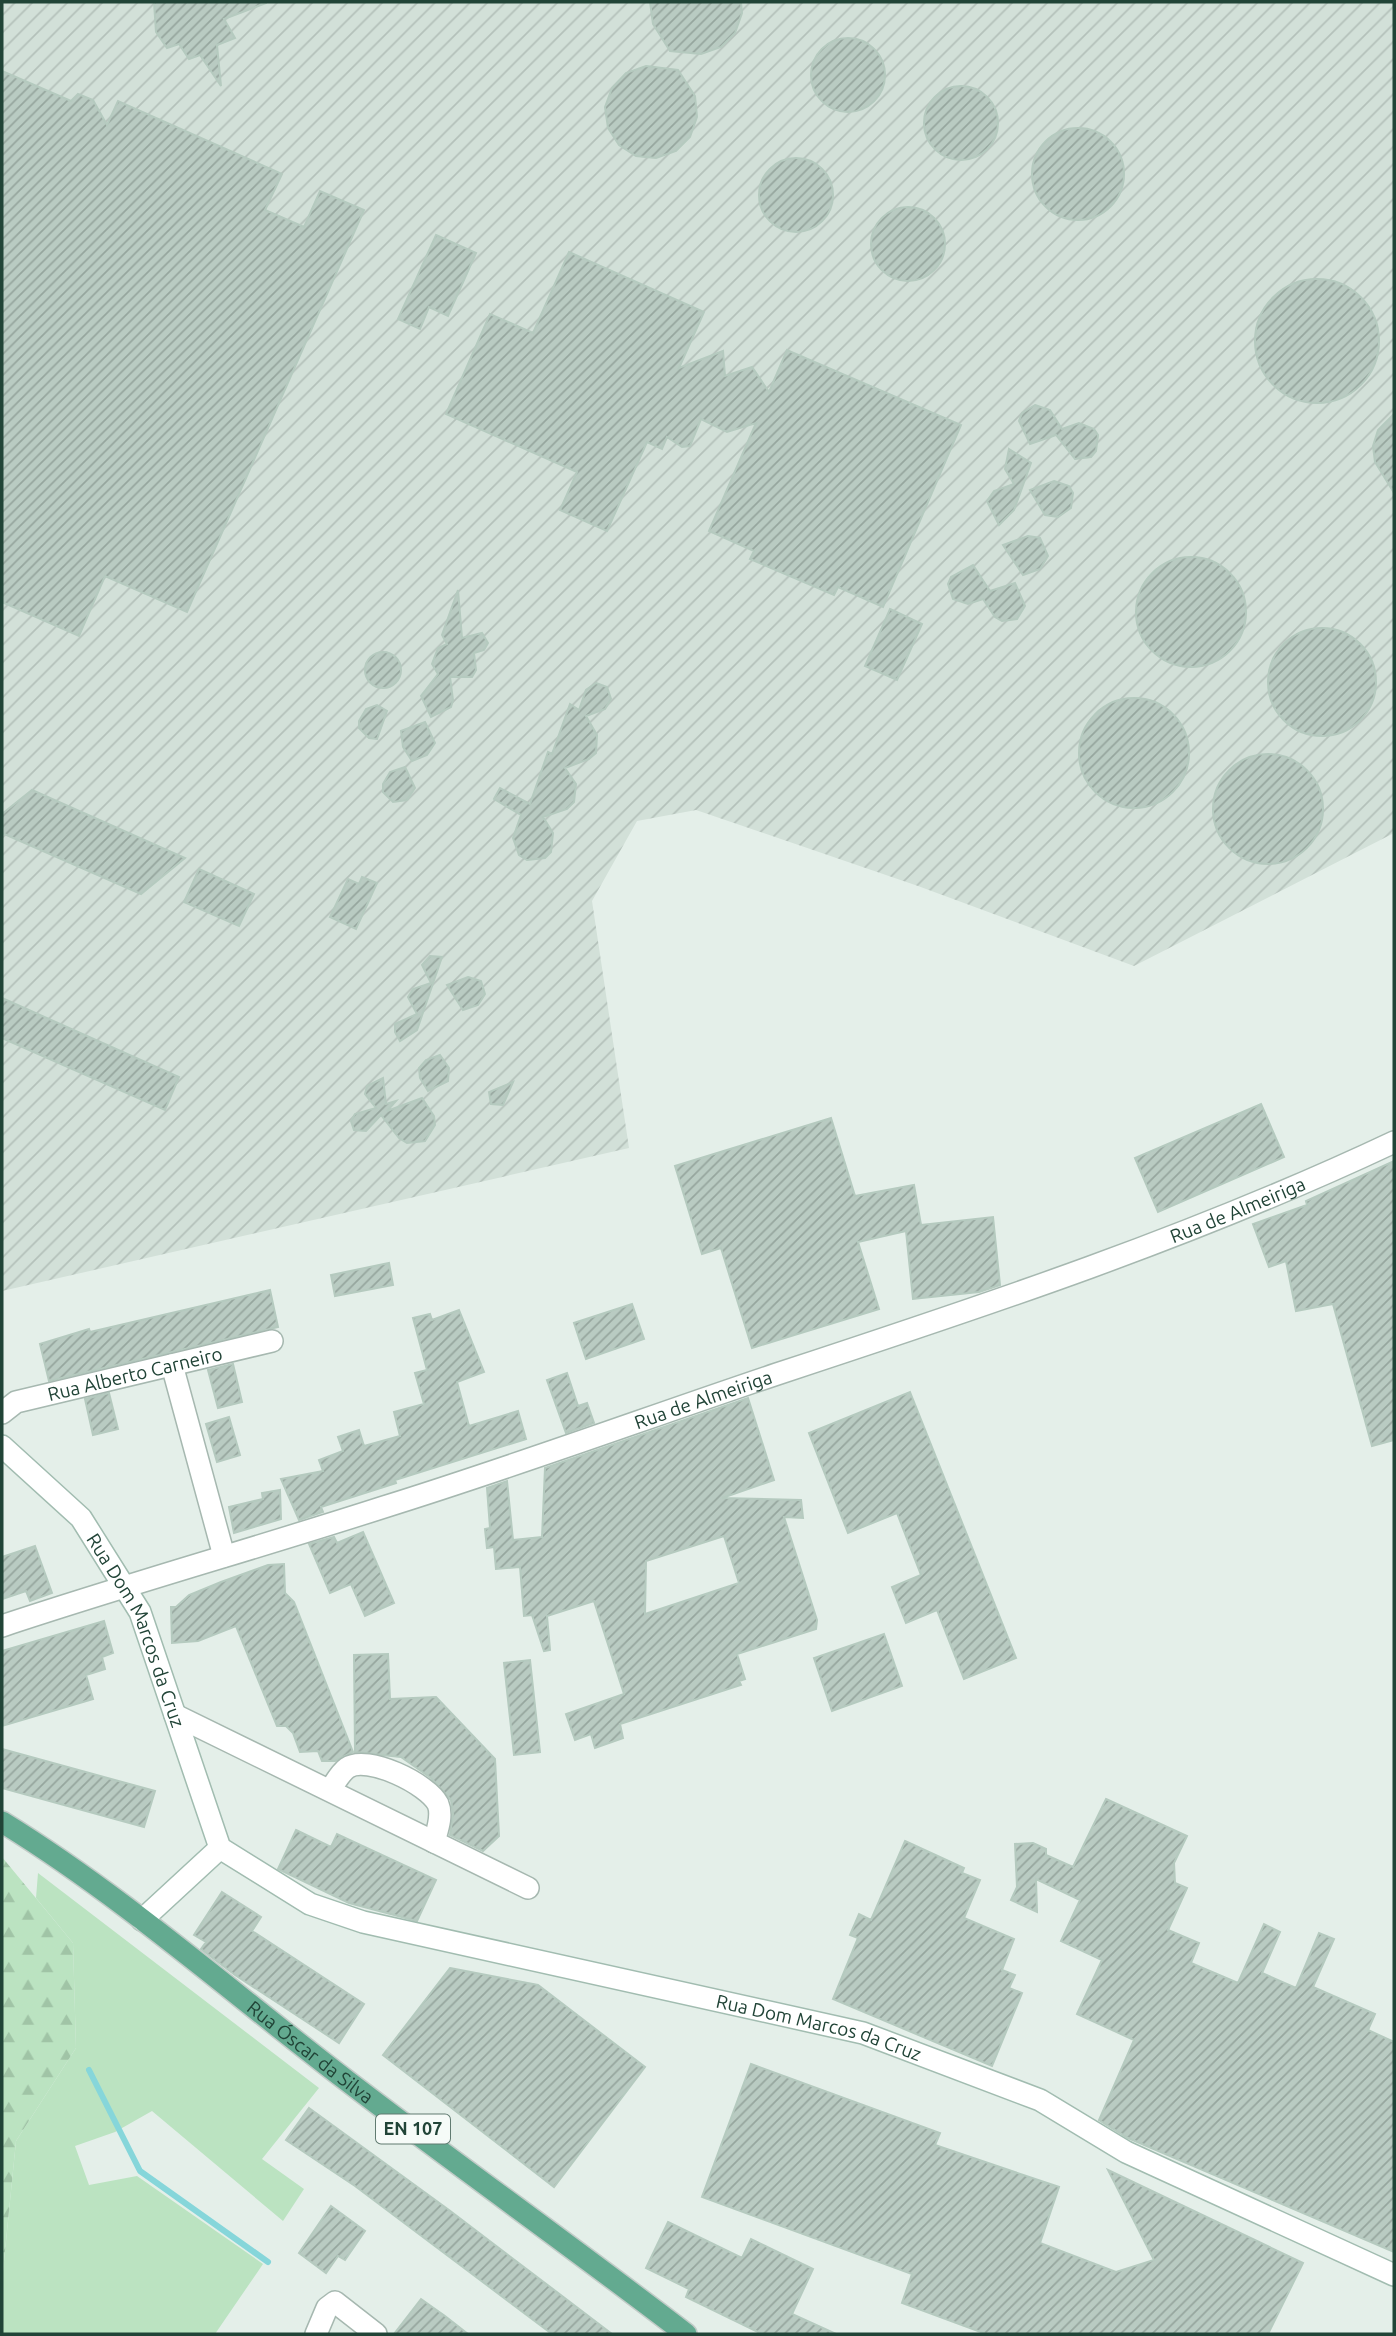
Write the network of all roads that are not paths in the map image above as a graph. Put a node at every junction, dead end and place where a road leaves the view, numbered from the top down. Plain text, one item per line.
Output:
1 (1394, 1142) edge
2 (272, 1341) dead end
3 (172, 1365) junction
4 (2, 1413) edge
5 (2, 1446) edge
6 (224, 1556) junction
7 (124, 1586) junction
8 (2, 1626) edge
9 (175, 1716) junction
10 (330, 1790) junction
11 (2, 1822) edge
12 (434, 1842) junction
13 (220, 1848) junction
14 (528, 1888) dead end
15 (142, 1920) junction
16 (1394, 2275) edge
17 (316, 2334) edge
18 (376, 2334) edge
19 (686, 2334) edge

1 - 6 street, Rua de Almeiriga
2 - 3 street, Rua Alberto Carneiro
3 - 4 street, Rua Alberto Carneiro
3 - 6 street
5 - 7 street, Rua Dom Marcos da Cruz
6 - 7 street, Rua de Almeiriga
7 - 8 street, Rua de Almeiriga
7 - 9 street, Rua Dom Marcos da Cruz
9 - 10 street
9 - 13 street, Rua Dom Marcos da Cruz
10 - 12 street
10 - 12 street
11 - 15 main road, Rua Óscar da Silva / EN 107
12 - 14 street
13 - 15 street
13 - 16 street, Rua Dom Marcos da Cruz
15 - 19 main road, Rua Óscar da Silva / EN 107
17 - 18 street

